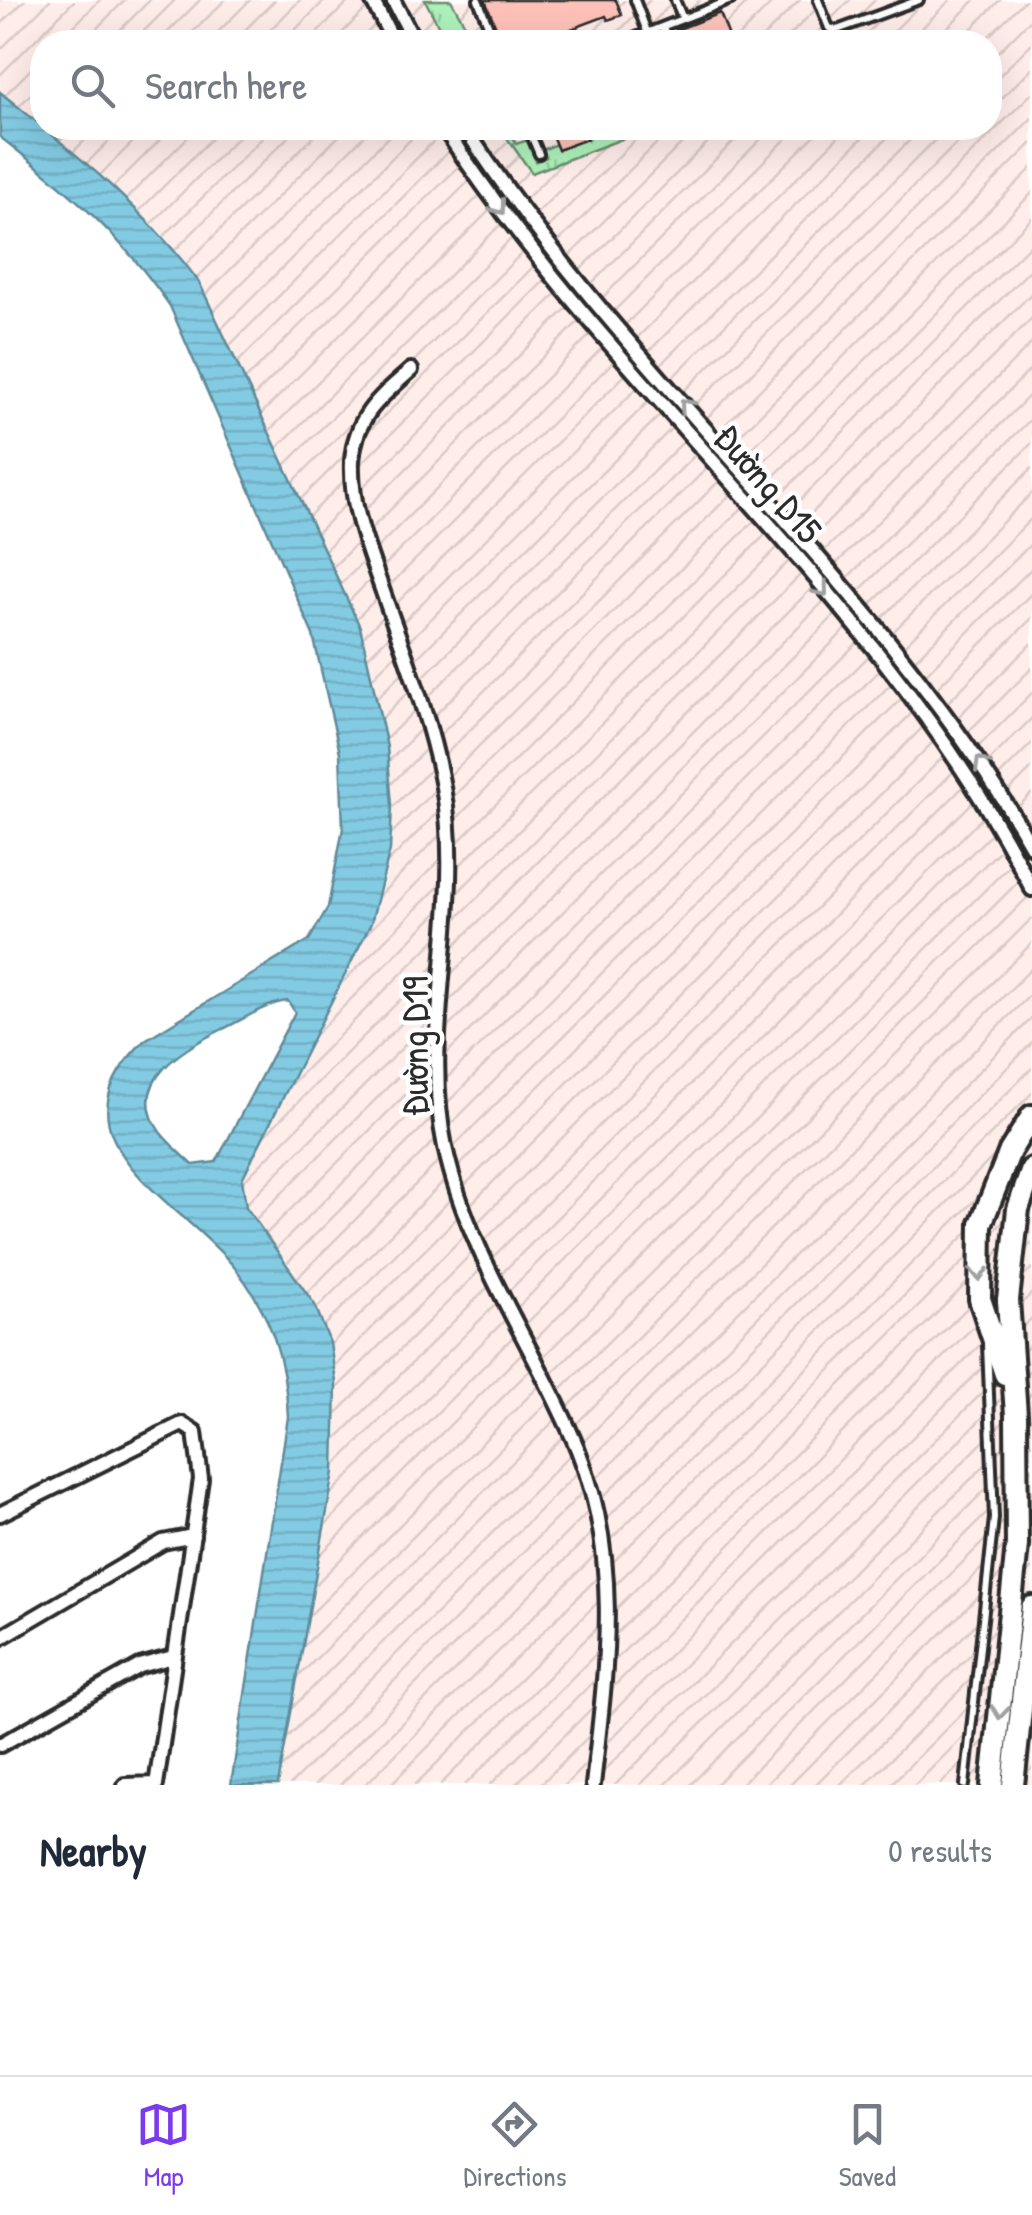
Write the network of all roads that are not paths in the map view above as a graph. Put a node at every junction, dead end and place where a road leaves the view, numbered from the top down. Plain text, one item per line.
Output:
1 (372, 0) edge
2 (393, 0) edge
3 (478, 0) edge
4 (635, 0) edge
5 (675, 0) edge
6 (731, 0) edge
7 (818, 0) edge
8 (919, 0) edge
9 (682, 19) junction
10 (663, 27) junction
11 (388, 30) edge
12 (409, 30) edge
13 (490, 30) edge
14 (647, 30) edge
15 (656, 30) edge
16 (664, 30) edge
17 (453, 140) edge
18 (474, 140) edge
19 (533, 140) edge
20 (539, 154) dead end
21 (411, 370) dead end
22 (1032, 846) edge
23 (1032, 889) edge
24 (1032, 1116) edge
25 (1032, 1169) edge
26 (988, 1324) junction
27 (1016, 1415) junction
28 (0, 1514) edge
29 (194, 1536) junction
30 (1032, 1607) edge
31 (0, 1638) edge
32 (173, 1657) junction
33 (0, 1745) edge
34 (156, 1784) edge
35 (126, 1785) edge
36 (593, 1785) edge
37 (965, 1785) edge
38 (992, 1785) edge
39 (1013, 1785) edge

1 - 11 street
2 - 12 street
3 - 13 lane
4 - 14 lane
5 - 9 lane
6 - 9 lane
7 - 8 lane
9 - 10 lane
10 - 15 lane
10 - 16 lane
17 -> 23 street, Đường D15
22 -> 18 street, Đường D15
19 - 20 lane
21 - 36 street, Đường D19
24 -> 26 main road
25 - 27 main road
26 - 27 main road
26 - 37 lane
27 -> 38 main road
28 - 29 street
29 - 31 street
29 - 32 street
30 - 39 main road
32 - 33 street
32 - 34 street
34 - 35 street

